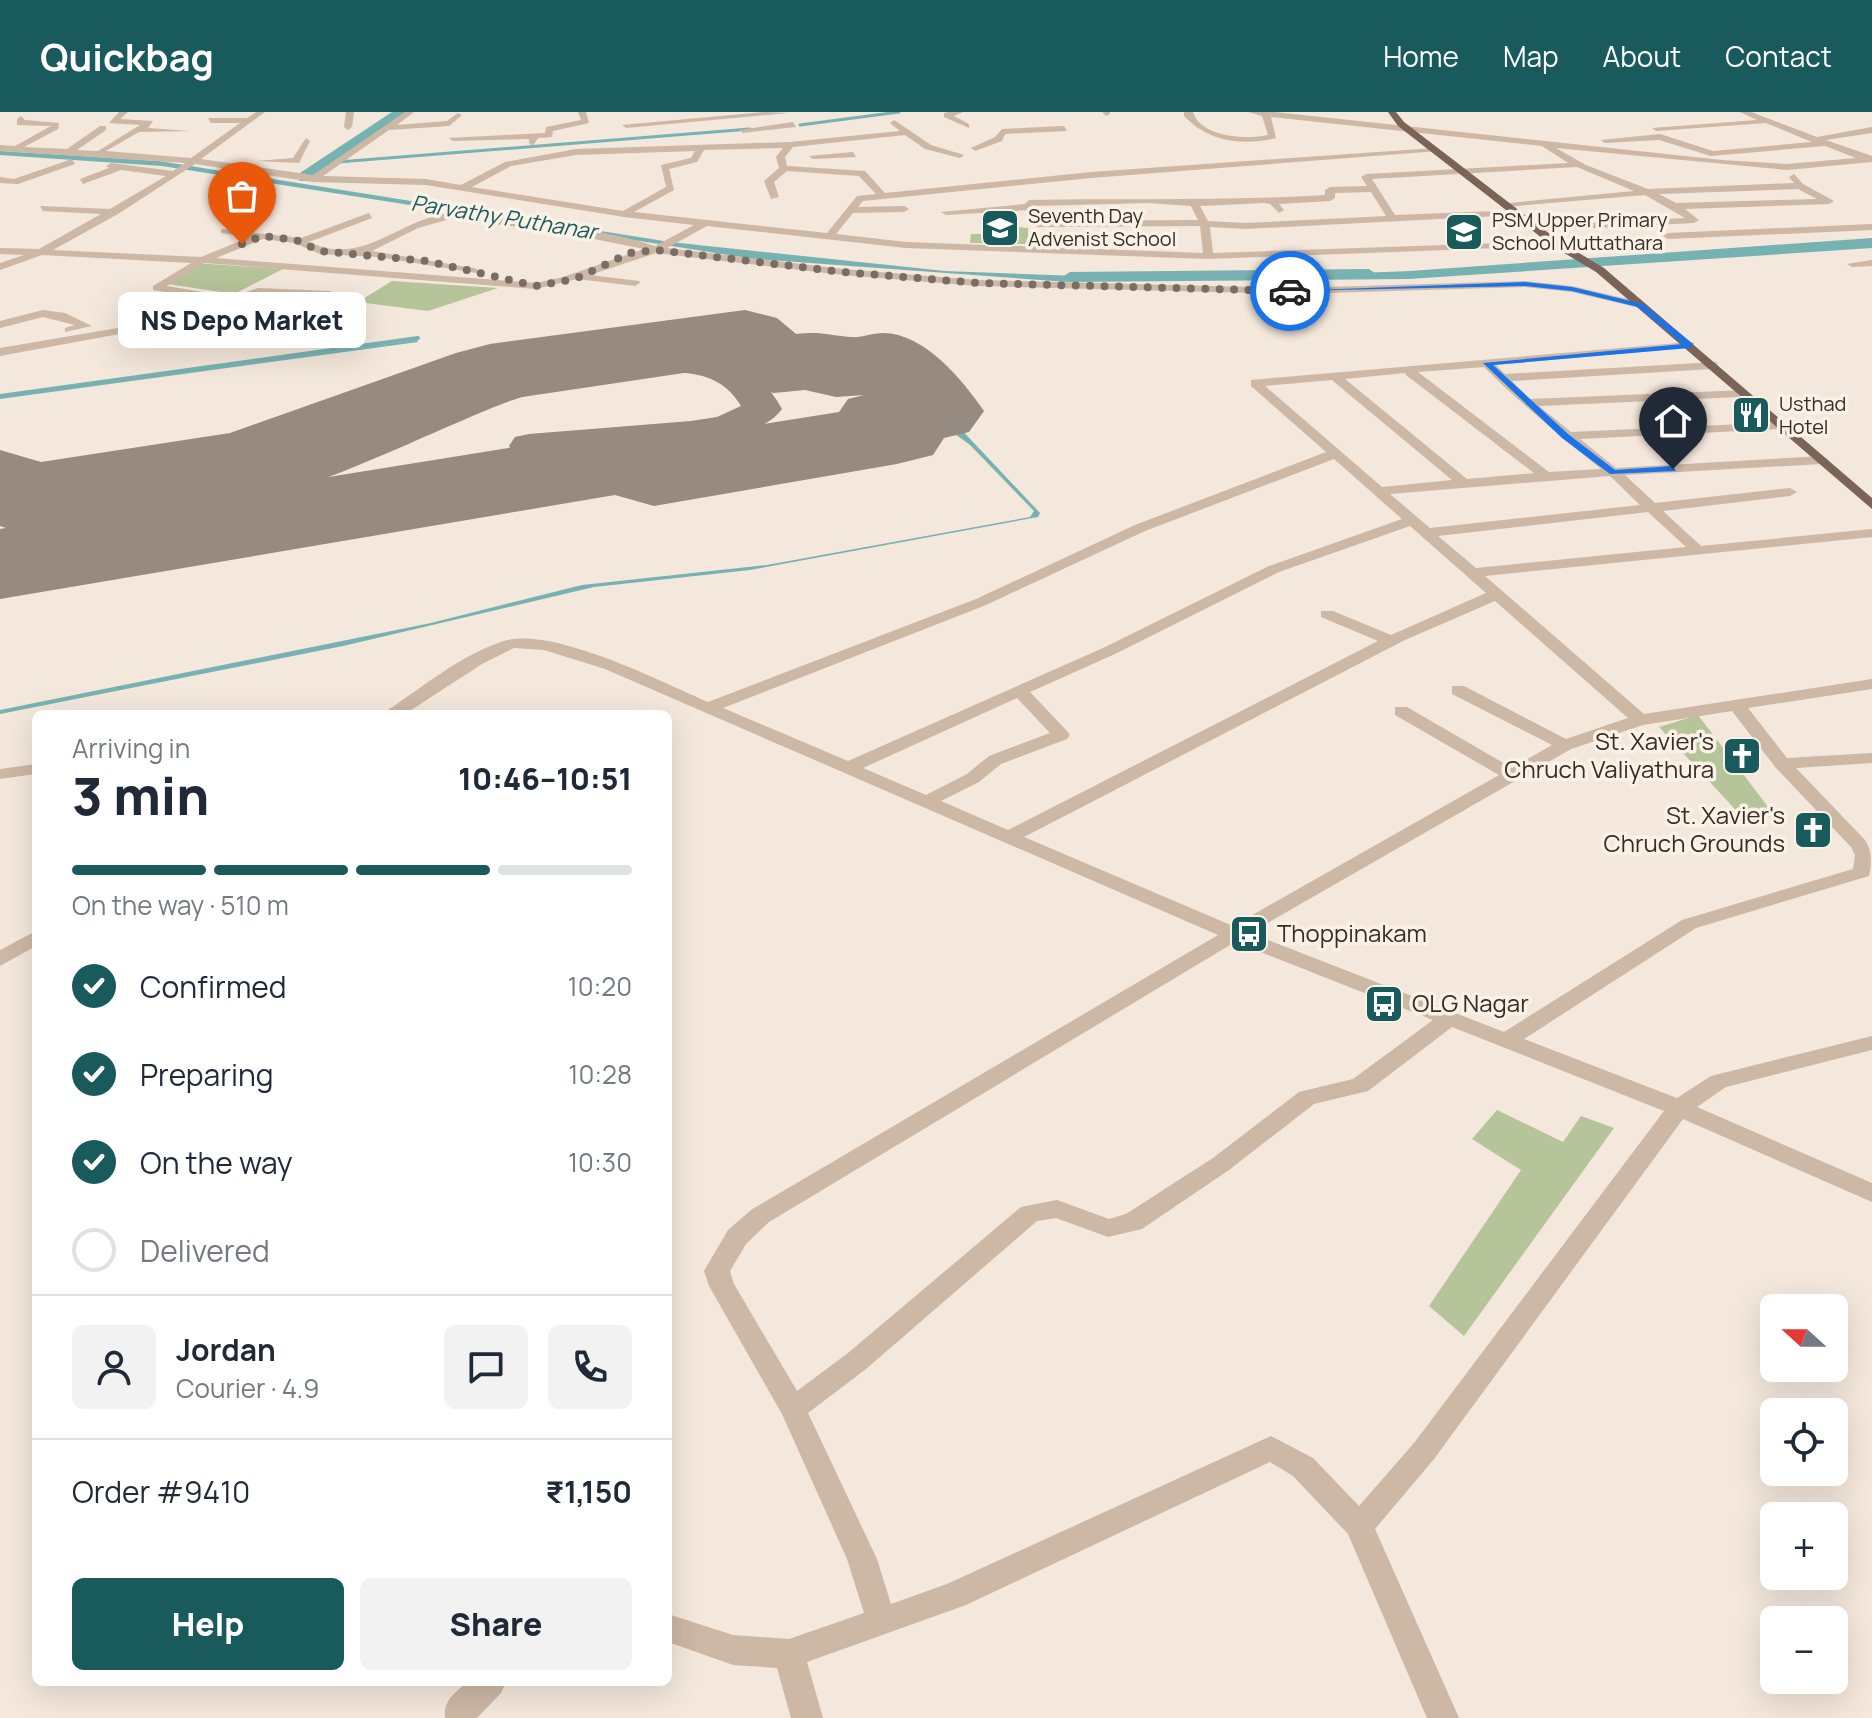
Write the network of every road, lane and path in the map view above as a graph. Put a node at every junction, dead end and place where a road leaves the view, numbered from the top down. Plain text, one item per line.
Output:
1 (124, 112) edge
2 (261, 112) edge
3 (350, 112) edge
4 (410, 112) edge
5 (582, 112) edge
6 (785, 112) edge
7 (959, 112) edge
8 (1189, 112) edge
9 (1252, 112) edge
10 (1392, 112) edge
11 (1744, 112) edge
12 (1266, 114) edge
13 (458, 115) dead end
14 (1045, 115) dead end
15 (21, 119) dead end
16 (211, 120) dead end
17 (249, 121) junction
18 (1767, 121) junction
19 (626, 125) dead end
20 (793, 125) junction
21 (966, 126) dead end
22 (348, 127) dead end
23 (897, 127) junction
24 (103, 128) dead end
25 (386, 128) junction
26 (1656, 128) dead end
27 (140, 130) junction
28 (743, 130) dead end
29 (1872, 130) edge
30 (186, 131) dead end
31 (1412, 131) junction
32 (453, 138) dead end
33 (802, 139) junction
34 (832, 140) junction
35 (1605, 140) dead end
36 (1622, 140) junction
37 (306, 141) dead end
38 (396, 141) dead end
39 (367, 142) junction
40 (1818, 142) junction
41 (790, 145) junction
42 (1546, 145) junction
43 (0, 148) edge
44 (15, 148) junction
45 (702, 148) junction
46 (975, 148) dead end
47 (625, 149) junction
48 (71, 150) junction
49 (1435, 151) junction
50 (98, 152) junction
51 (1711, 153) junction
52 (1636, 154) junction
53 (960, 155) dead end
54 (810, 156) dead end
55 (1670, 157) junction
56 (0, 159) edge
57 (1871, 160) edge
58 (72, 162) junction
59 (191, 162) junction
60 (626, 164) dead end
61 (1575, 165) junction
62 (1641, 165) dead end
63 (1047, 166) dead end
64 (1801, 166) junction
65 (121, 167) junction
66 (229, 167) junction
67 (1787, 167) junction
68 (785, 168) junction
69 (177, 172) junction
70 (1467, 173) junction
71 (1828, 174) dead end
72 (954, 175) dead end
73 (1060, 178) junction
74 (313, 179) junction
75 (0, 180) edge
76 (83, 181) dead end
77 (1019, 182) junction
78 (1800, 186) junction
79 (969, 188) junction
80 (460, 189) junction
81 (1372, 189) junction
82 (1687, 189) junction
83 (1213, 193) dead end
84 (1643, 193) junction
85 (883, 196) junction
86 (774, 197) dead end
87 (107, 198) dead end
88 (136, 199) junction
89 (1273, 201) junction
90 (1222, 202) junction
91 (1194, 203) junction
92 (1504, 204) junction
93 (1029, 205) junction
94 (1672, 206) junction
95 (1714, 206) junction
96 (43, 208) dead end
97 (904, 209) dead end
98 (851, 210) junction
99 (115, 212) junction
100 (946, 212) dead end
101 (1517, 212) junction
102 (624, 214) junction
103 (369, 216) dead end
104 (1391, 216) junction
105 (1314, 221) junction
106 (1288, 223) junction
107 (703, 224) junction
108 (1037, 224) junction
109 (1205, 225) junction
110 (1872, 227) edge
111 (1537, 228) junction
112 (225, 231) dead end
113 (1322, 231) dead end
114 (262, 236) junction
115 (1658, 236) dead end
116 (828, 238) junction
117 (1567, 239) dead end
118 (1330, 241) dead end
119 (1553, 241) junction
120 (300, 242) junction
121 (656, 250) junction
122 (0, 251) edge
123 (1339, 251) junction
124 (41, 252) junction
125 (1041, 252) junction
126 (359, 253) junction
127 (1208, 256) junction
128 (202, 260) junction
129 (1872, 263) edge
130 (1852, 264) dead end
131 (0, 267) edge
132 (344, 272) junction
133 (580, 277) junction
134 (635, 283) dead end
135 (536, 286) junction
136 (142, 288) dead end
137 (157, 288) junction
138 (330, 294) junction
139 (1640, 305) junction
140 (0, 325) edge
141 (53, 342) junction
142 (1690, 345) junction
143 (0, 352) edge
144 (1487, 363) junction
145 (1712, 365) junction
146 (1410, 372) junction
147 (1337, 378) junction
148 (1499, 378) junction
149 (1741, 393) junction
150 (1527, 403) junction
151 (1782, 425) junction
152 (1565, 436) junction
153 (1334, 454) junction
154 (1822, 460) junction
155 (1613, 472) junction
156 (1546, 476) junction
157 (1463, 483) junction
158 (1379, 491) junction
159 (1790, 492) dead end
160 (1872, 505) edge
161 (1649, 509) junction
162 (1411, 521) junction
163 (1426, 533) junction
164 (1872, 533) edge
165 (1695, 548) junction
166 (1474, 573) junction
167 (1497, 594) junction
168 (1327, 614) dead end
169 (1391, 641) junction
170 (1872, 684) edge
171 (1458, 690) dead end
172 (1020, 691) junction
173 (1736, 704) junction
174 (705, 709) junction
175 (400, 710) edge
176 (1401, 711) dead end
177 (1640, 720) junction
178 (1565, 745) junction
179 (1872, 758) edge
180 (1782, 764) junction
181 (847, 768) junction
182 (32, 770) edge
183 (0, 774) edge
184 (1512, 775) junction
185 (927, 801) junction
186 (1011, 836) junction
187 (1234, 934) junction
188 (32, 939) edge
189 (0, 959) edge
190 (1448, 1020) junction
191 (1507, 1040) junction
192 (1872, 1043) edge
193 (1679, 1108) junction
194 (1872, 1193) edge
195 (793, 1409) junction
196 (1359, 1526) junction
197 (881, 1619) junction
198 (672, 1629) edge
199 (789, 1654) junction
200 (486, 1686) edge
201 (461, 1718) edge
202 (807, 1718) edge
203 (1443, 1718) edge

1 - 27 street
2 - 17 street
3 - 22 street
4 - 25 street
5 - 32 street
6 - 19 street
6 - 20 street
7 - 21 street
8 - 12 street
9 - 12 street
10 - 31 main road
11 - 18 street
12 - 31 street
13 - 25 street
14 - 46 street
15 - 44 street
16 - 17 street
17 - 59 street
18 - 26 street
18 - 40 street
20 - 28 street
20 - 33 street
23 - 33 street
23 - 34 street
23 - 53 street
24 - 48 street
25 - 39 street
27 - 30 street
27 - 50 street
29 - 40 street
31 - 42 street
31 - 49 main road
33 - 34 street
33 - 41 street
34 - 54 street
35 - 36 street
36 - 51 street
36 - 52 street
37 - 66 street
38 - 39 street
39 - 74 street
40 - 51 street
40 - 57 street
41 - 45 street
41 - 68 street
42 - 52 street
42 - 61 street
43 - 44 street
44 - 48 street
45 - 47 street
45 - 102 street
47 - 60 street
47 - 80 street
48 - 50 street
49 - 70 main road
49 - 73 street
50 - 59 street
51 - 55 street
52 - 55 street
52 - 62 street
55 - 67 street
56 - 58 street
57 - 64 street
58 - 65 street
58 - 75 street
59 - 66 street
59 - 69 street
61 - 70 street
61 - 84 street
63 - 73 street
64 - 67 street
64 - 71 street
65 - 69 street
65 - 76 street
66 - 74 street
67 - 78 street
68 - 85 street
68 - 86 street
69 - 88 street
70 - 81 street
70 - 92 main road
72 - 79 street
73 - 77 street
74 - 80 street
77 - 79 street
77 - 93 street
78 - 82 street
78 - 95 street
79 - 85 street
80 - 102 street
81 - 89 street
81 - 104 street
82 - 84 street
82 - 95 street
83 - 90 street
84 - 92 street
84 - 94 street
85 - 98 street
87 - 88 street
88 - 99 street
89 - 90 street
89 - 106 street
90 - 91 street
91 - 93 street
91 - 109 street
92 - 101 main road
93 - 100 street
93 - 108 street
94 - 95 street
94 - 111 street
96 - 99 street
97 - 98 street
98 - 116 street
99 - 124 street
101 - 104 street
101 - 111 main road
102 - 107 street
103 - 120 street
104 - 105 street
105 - 106 street
105 - 113 street
106 - 109 street
107 - 116 street
107 - 121 street
108 - 109 street
108 - 125 street
109 - 127 street
110 - 115 street
111 - 119 main road
112 - 114 street
114 - 120 street
114 - 128 street
116 - 125 street
117 - 119 street
118 - 123 street
119 - 123 street
119 - 139 main road
120 - 126 street
121 - 126 street
121 - 133 street
121 - 139 street
122 - 124 street
123 - 127 street
124 - 128 street
124 - 131 street
125 - 127 street
126 - 135 street
128 - 132 street
128 - 137 street
129 - 130 street
132 - 135 street
132 - 138 street
133 - 134 street
133 - 135 street
136 - 137 street
137 - 138 street
138 - 141 street
139 - 142 main road
140 - 141 street
141 - 143 street
142 - 144 street
142 - 145 main road
144 - 146 street
144 - 148 street
145 - 148 street
145 - 149 main road
146 - 147 street
146 - 156 street
147 - 153 street
147 - 157 street
148 - 150 street
149 - 150 street
149 - 151 main road
150 - 152 street
151 - 152 street
151 - 154 main road
152 - 155 street
153 - 158 street
153 - 174 street
154 - 155 street
154 - 160 main road
155 - 156 street
155 - 161 street
156 - 157 street
157 - 158 street
158 - 162 street
159 - 161 street
161 - 163 street
161 - 165 street
162 - 163 street
162 - 172 street
163 - 166 street
164 - 165 street
165 - 166 street
166 - 167 street
167 - 169 street
167 - 177 street
168 - 169 street
169 - 186 street
170 - 173 street
171 - 178 street
172 - 181 street
172 - 185 street
173 - 177 street
173 - 180 street
174 - 175 street
174 - 181 street
176 - 184 street
177 - 178 street
178 - 184 street
179 - 180 street
180 - 191 street
181 - 185 street
182 - 183 street
184 - 187 street
185 - 186 street
186 - 187 street
187 - 190 street
187 - 195 street
188 - 189 street
190 - 191 street
190 - 195 street
191 - 193 street
192 - 193 street
193 - 194 street
193 - 196 street
195 - 197 street
196 - 197 street
196 - 203 street
197 - 199 street
198 - 199 street
199 - 202 street
200 - 201 street

